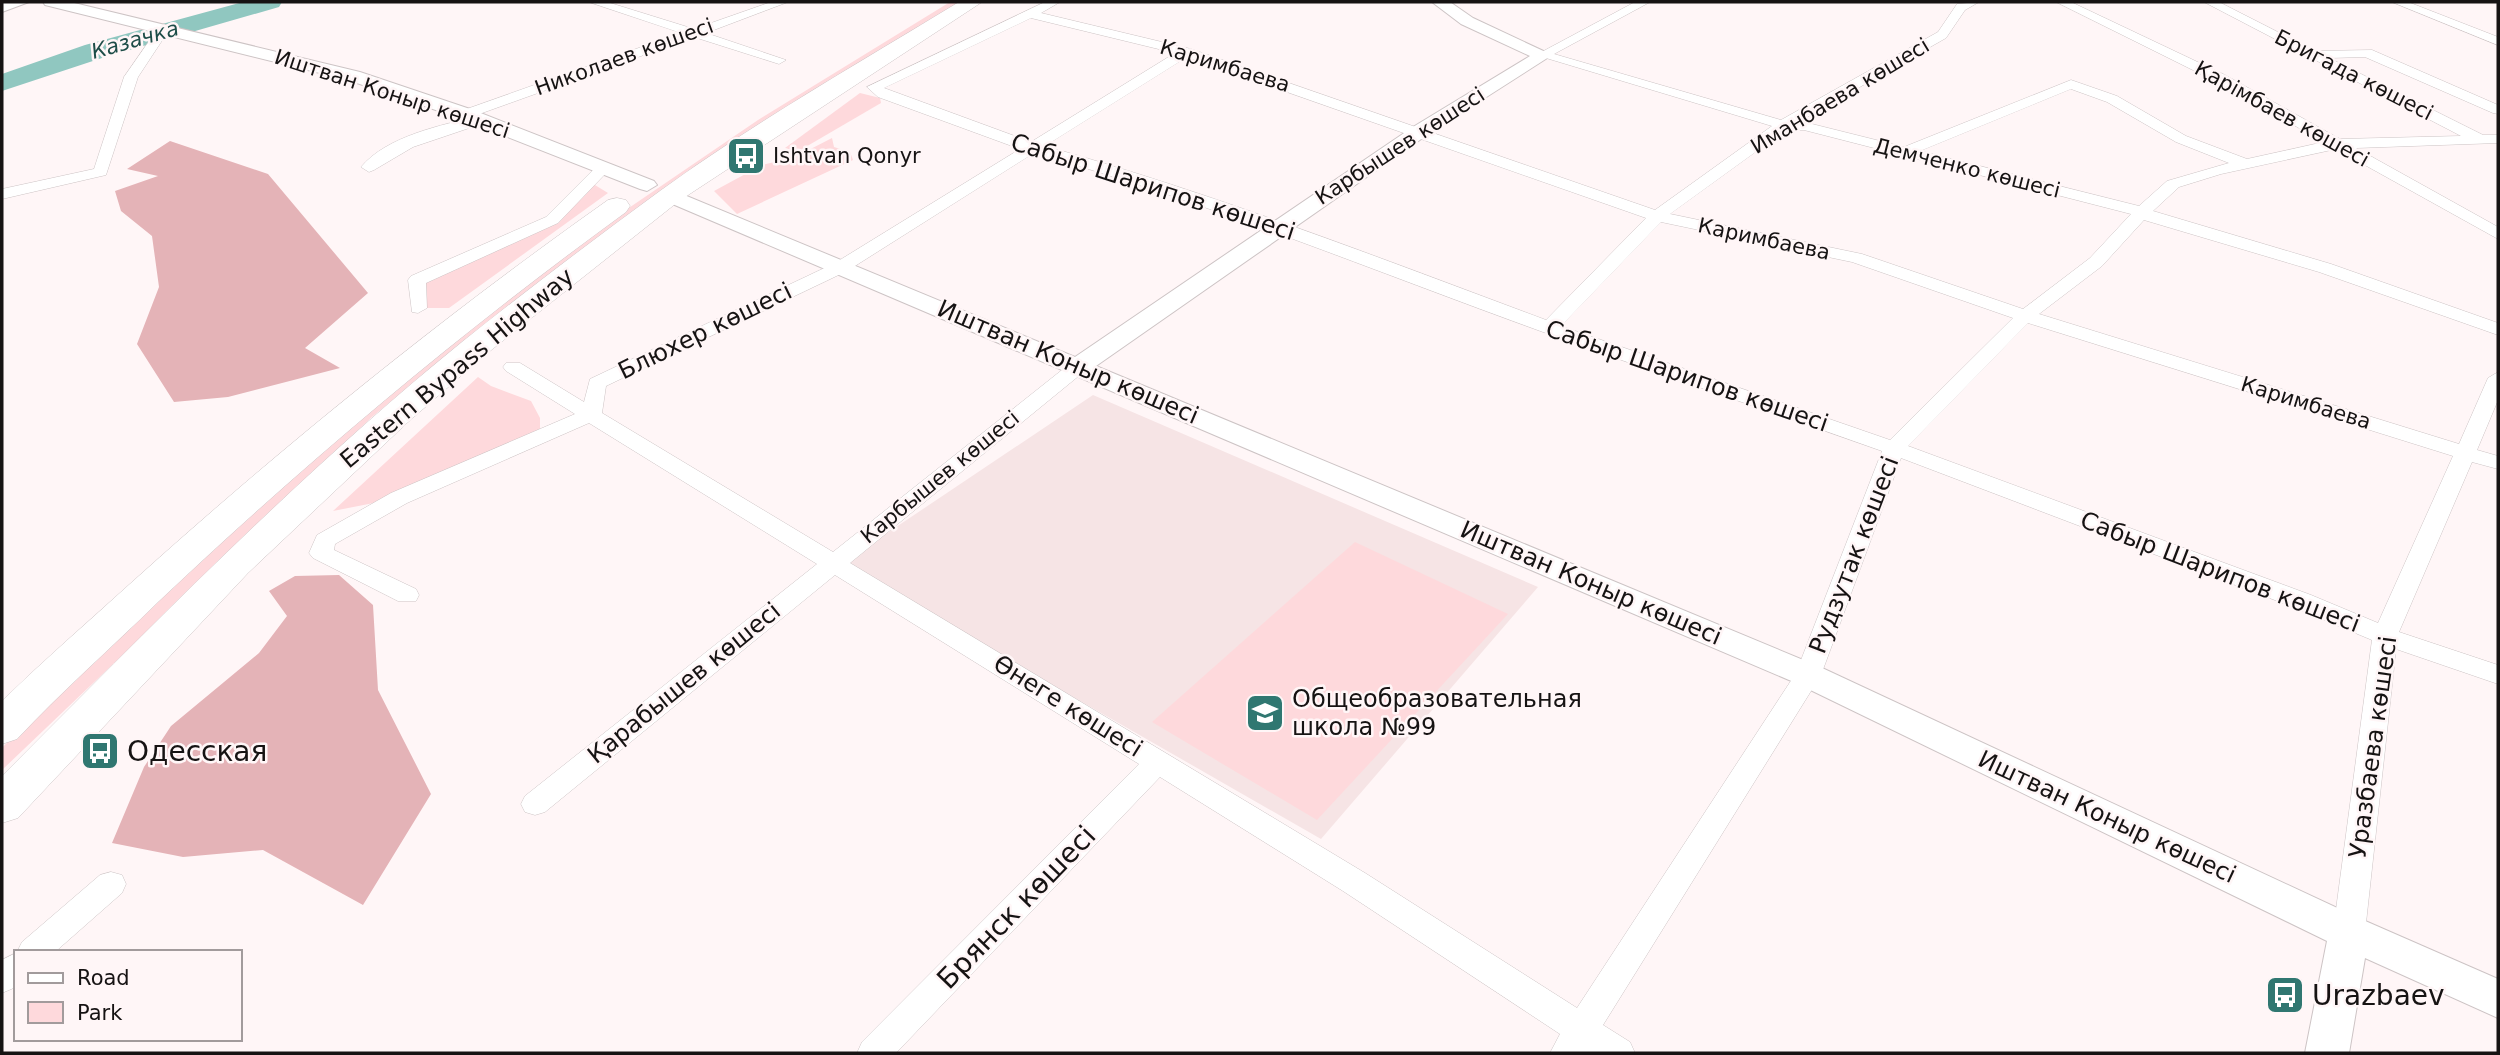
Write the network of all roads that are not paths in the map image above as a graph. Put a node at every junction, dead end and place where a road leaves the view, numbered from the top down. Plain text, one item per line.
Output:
1 (20, 2) edge
2 (51, 2) edge
3 (595, 2) edge
4 (782, 2) edge
5 (980, 2) edge
6 (1054, 2) edge
7 (1440, 2) edge
8 (1644, 2) edge
9 (1973, 2) edge
10 (2062, 2) edge
11 (2210, 2) edge
12 (2398, 2) edge
13 (2, 7) edge
14 (955, 7) edge
15 (1031, 14) junction
16 (899, 24) dead end
17 (163, 30) junction
18 (695, 31) junction
19 (2498, 41) edge
20 (868, 46) junction
21 (1186, 52) junction
22 (1543, 55) junction
23 (2314, 55) junction
24 (779, 60) dead end
25 (2498, 110) edge
26 (473, 117) junction
27 (1783, 125) junction
28 (1420, 131) junction
29 (2492, 142) edge
30 (2338, 144) junction
31 (1030, 147) junction
32 (1904, 152) junction
33 (2246, 164) junction
34 (369, 167) dead end
35 (603, 168) junction
36 (659, 191) junction
37 (2, 194) edge
38 (2142, 212) junction
39 (1657, 216) junction
40 (1278, 226) junction
41 (2498, 234) edge
42 (841, 267) junction
43 (418, 307) dead end
44 (2025, 316) junction
45 (1549, 328) junction
46 (2498, 329) edge
47 (1079, 366) junction
48 (513, 367) dead end
49 (2498, 378) edge
50 (592, 414) junction
51 (1895, 448) junction
52 (2465, 453) junction
53 (2498, 463) edge
54 (834, 562) junction
55 (407, 595) dead end
56 (2385, 636) junction
57 (1808, 675) junction
58 (2498, 675) edge
59 (2, 728) edge
60 (1158, 762) junction
61 (535, 804) dead end
62 (2, 805) edge
63 (111, 884) dead end
64 (2348, 932) junction
65 (35, 950) edge
66 (2498, 999) edge
67 (1582, 1030) junction
68 (874, 1053) edge
69 (1567, 1053) edge
70 (1618, 1053) edge
71 (2327, 1053) edge

1 - 13 street
2 - 17 street, Иштван Коныр көшесі
3 - 18 street
4 - 18 street, Николаев көшесі
5 - 14 main road
6 - 15 street
7 - 22 street, Демченко көшесі
8 - 22 street, Карбышев көшесі
9 - 27 street, Иманбаева көшесі
10 - 30 street, Қарімбаев көшесі
11 - 23 street, Бригада көшесі
12 - 19 street
14 - 20 main road, Eastern Bypass Highway
14 - 36 main road, Eastern Bypass Highway
15 - 21 street, Каримбаева
15 - 31 street, Сабыр Шарипов көшесі
16 - 20 main road
17 - 26 street, Иштван Коныр көшесі
17 - 37 street
18 - 24 street
18 - 26 street, Николаев көшесі
20 - 36 main road, Eastern Bypass Highway
21 - 28 street, Каримбаева
21 - 31 street, Блюхер көшесі
22 - 27 street, Демченко көшесі
22 - 28 street, Карбышев көшесі
23 - 25 street
23 - 29 street, Бригада көшесі
26 - 34 street, Николаев көшесі
26 - 35 street, Иштван Коныр көшесі
27 - 32 street, Демченко көшесі
27 - 39 street, Иманбаева көшесі
28 - 39 street, Каримбаева
28 - 40 street, Карбышев көшесі
29 - 30 street, Рудзутак көшесі
30 - 33 street, Рудзутак көшесі
30 - 41 street, Қарімбаев көшесі
31 - 40 street, Сабыр Шарипов көшесі
31 - 42 street, Блюхер көшесі
32 - 33 street
32 - 38 street, Демченко көшесі
33 - 38 street, Рудзутак көшесі
35 - 36 street, Иштван Коныр көшесі
35 - 43 street
36 - 42 street, Иштван Коныр көшесі
36 - 59 main road, Eastern Bypass Highway
36 - 62 main road, Eastern Bypass Highway
38 - 44 street, Рудзутак көшесі
38 - 46 street, Демченко көшесі
39 - 44 street, Каримбаева
39 - 45 street, Иманбаева көшесі
40 - 45 street, Сабыр Шарипов көшесі
40 - 47 street, Карбышев көшесі
42 - 47 street, Иштван Коныр көшесі
42 - 50 street, Блюхер көшесі
44 - 51 street, Рудзутак көшесі
44 - 52 street, Каримбаева
45 - 51 street, Сабыр Шарипов көшесі
47 - 54 street, Карбышев көшесі
47 - 57 street, Иштван Коныр көшесі
48 - 50 street, Өнеге көшесі
49 - 52 street, Уразбаева көшесі
50 - 54 street, Өнеге көшесі
50 - 55 street
51 - 56 street, Сабыр Шарипов көшесі
51 - 57 street, Рудзутак көшесі
52 - 53 street, Каримбаева
52 - 56 street, Уразбаева көшесі
54 - 60 street, Өнеге көшесі
54 - 61 street, Қарабышев көшесі
56 - 58 street, Сабыр Шарипов көшесі
56 - 64 street, Уразбаева көшесі
57 - 64 street, Иштван Коныр көшесі
57 - 67 street, Рудзутак көшесі
60 - 67 street, Өнеге көшесі
60 - 68 street, Брянск көшесі
63 - 65 street
64 - 66 street, Иштван Коныр көшесі
64 - 71 street, Уразбаева көшесі
67 - 69 street, Рудзутак көшесі
67 - 70 street, Өнеге көшесі

